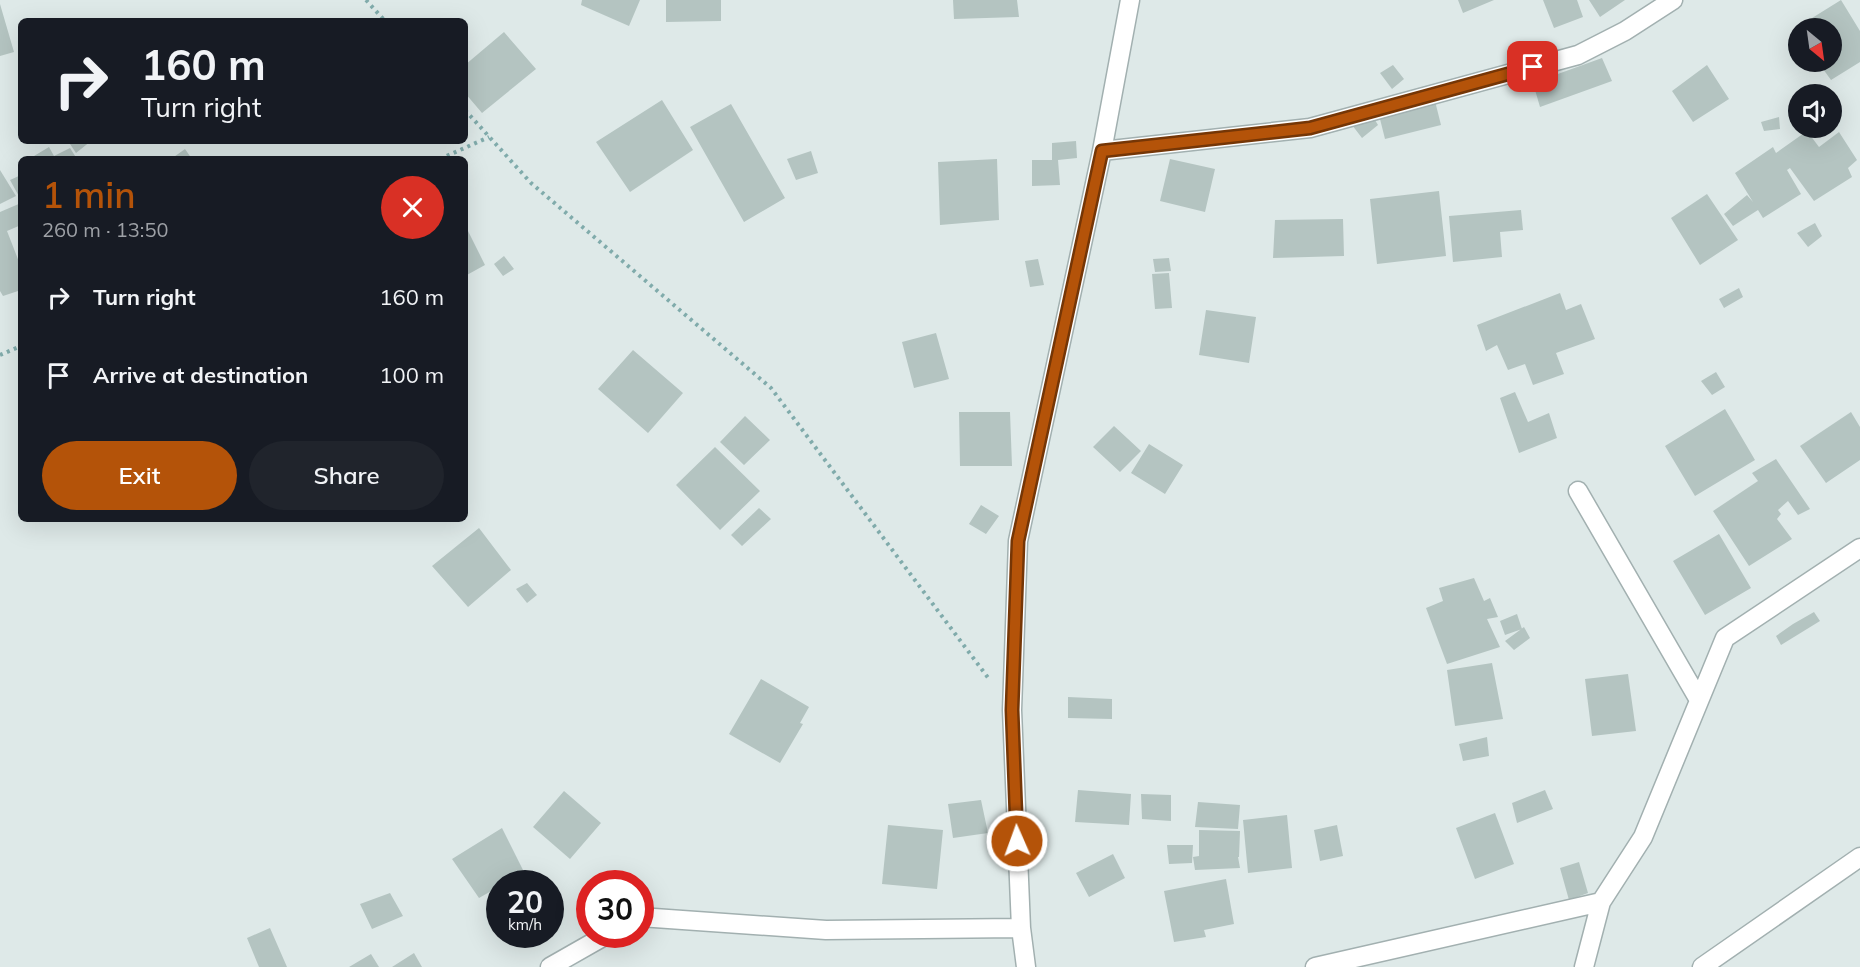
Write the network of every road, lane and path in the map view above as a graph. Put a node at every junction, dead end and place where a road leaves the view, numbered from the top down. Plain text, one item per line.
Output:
1 (366, 0) edge
2 (1130, 0) edge
3 (1673, 0) edge
4 (382, 18) edge
5 (468, 113) edge
6 (489, 137) junction
7 (1102, 151) junction
8 (447, 156) edge
9 (18, 347) edge
10 (0, 355) edge
11 (1578, 491) dead end
12 (1860, 548) edge
13 (1700, 700) junction
14 (1012, 710) junction
15 (1860, 857) edge
16 (1601, 902) junction
17 (654, 917) edge
18 (1021, 928) junction
19 (583, 948) edge
20 (550, 967) edge
21 (1026, 967) edge
22 (1315, 967) edge
23 (1584, 967) edge
24 (1702, 967) edge

1 - 4 path
2 - 7 street
3 - 7 street
5 - 6 path
6 - 8 path
6 - 14 path
7 - 14 street
9 - 10 path
11 - 13 street
12 - 13 street
13 - 16 street
14 - 18 street
15 - 24 street
16 - 22 street
16 - 23 street
17 - 18 street
18 - 21 street
19 - 20 street

